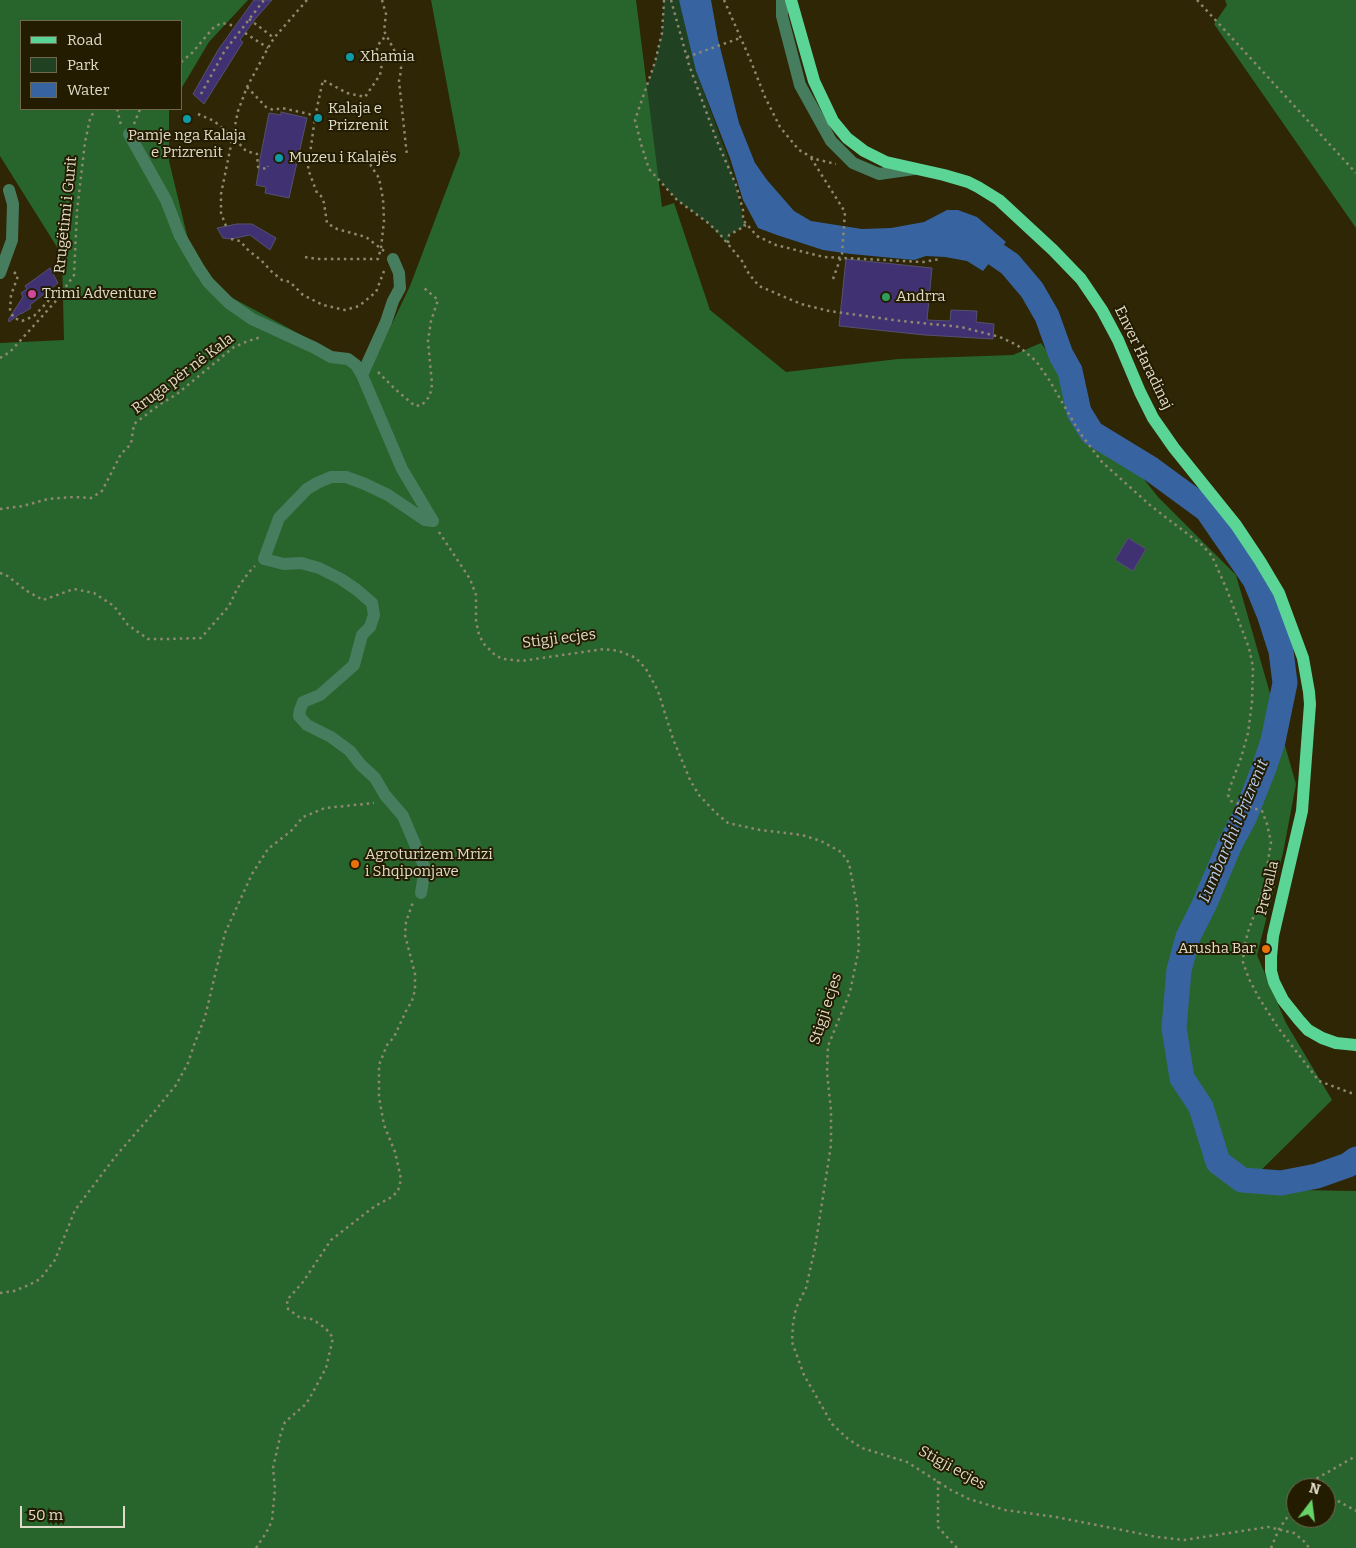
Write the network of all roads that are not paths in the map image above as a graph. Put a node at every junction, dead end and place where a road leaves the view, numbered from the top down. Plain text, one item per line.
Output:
1 (782, 0) edge
2 (791, 0) edge
3 (129, 134) dead end
4 (914, 169) junction
5 (9, 190) dead end
6 (393, 259) road end
7 (2, 268) edge
8 (364, 370) junction
9 (1310, 692) joint
10 (421, 893) road end
11 (1356, 1045) edge

1 - 4 lane
2 - 4 main road, Enver Haradinaj
3 - 8 lane
4 - 9 main road, Enver Haradinaj
5 - 7 lane
6 - 8 lane
8 - 10 lane
9 - 11 main road, Prevalla

